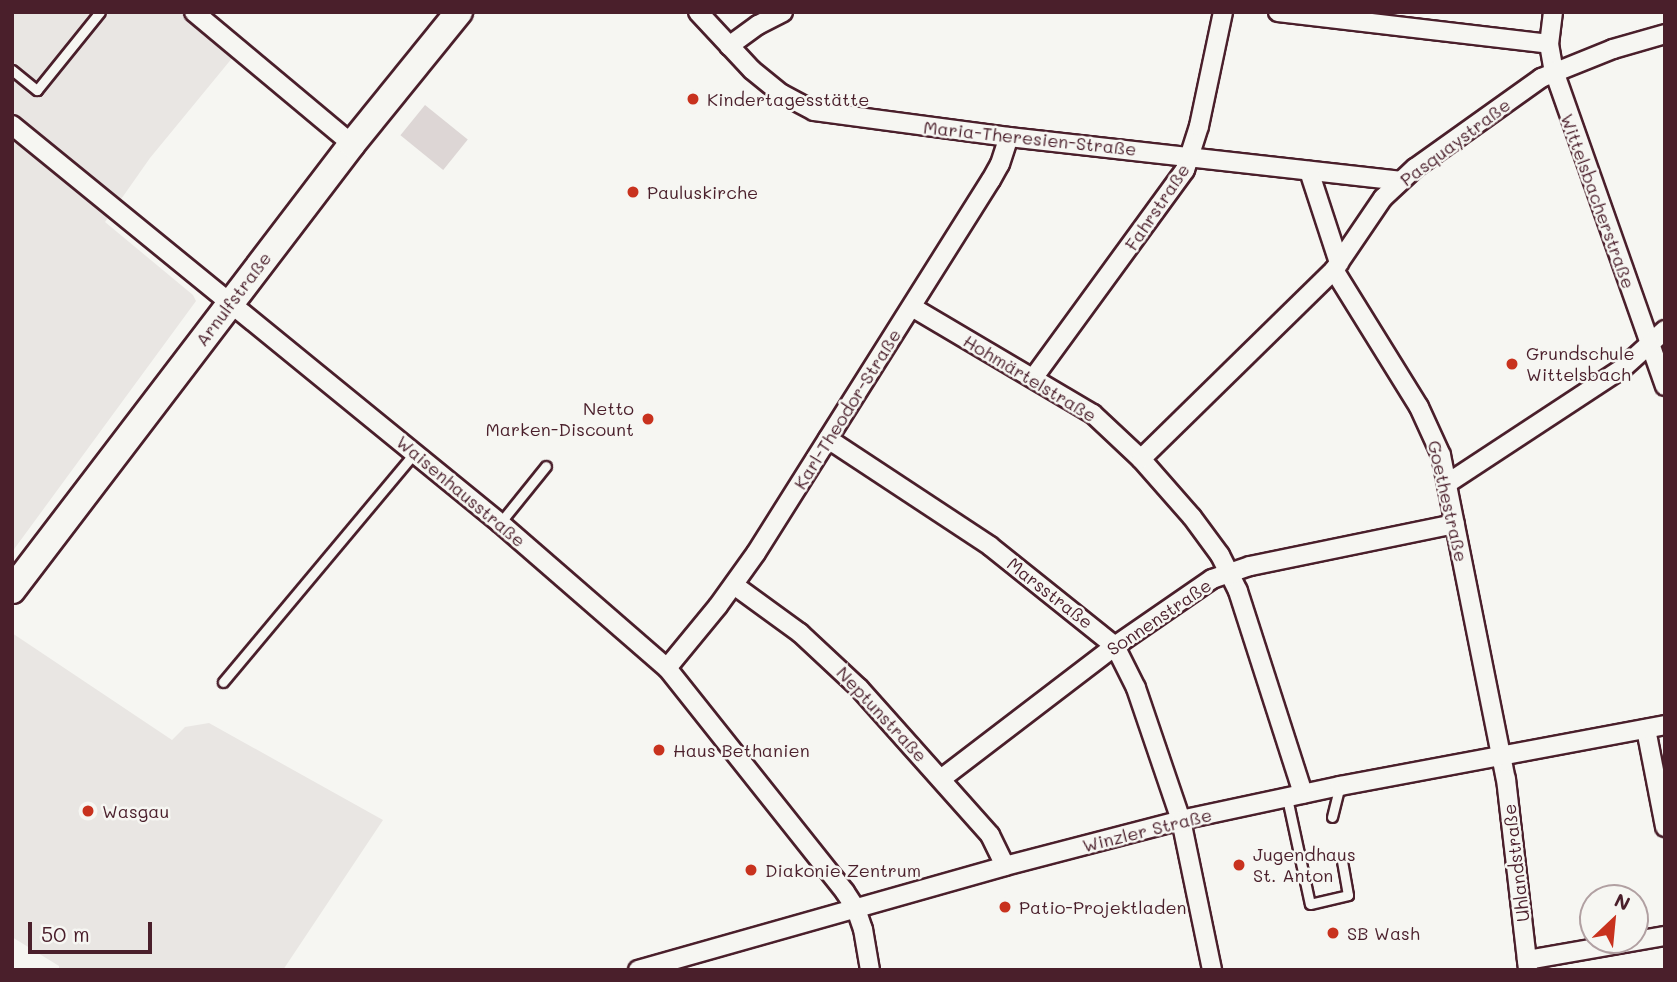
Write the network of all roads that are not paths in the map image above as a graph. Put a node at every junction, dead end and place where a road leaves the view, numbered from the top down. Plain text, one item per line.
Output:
1 (100, 12) edge
2 (194, 12) edge
3 (459, 12) edge
4 (698, 12) edge
5 (783, 12) edge
6 (1223, 12) edge
7 (1278, 12) edge
8 (1553, 12) edge
9 (1665, 34) edge
10 (1549, 44) junction
11 (729, 47) junction
12 (12, 70) edge
13 (1554, 71) junction
14 (12, 125) edge
15 (1009, 137) junction
16 (352, 144) junction
17 (1192, 155) junction
18 (1309, 171) junction
19 (1400, 181) junction
20 (1337, 267) junction
21 (229, 303) junction
22 (912, 307) junction
23 (1665, 330) edge
24 (1650, 344) junction
25 (1034, 377) junction
26 (1665, 386) edge
27 (828, 439) junction
28 (415, 452) junction
29 (1140, 458) junction
30 (546, 466) dead end
31 (1448, 483) junction
32 (500, 523) junction
33 (1455, 524) junction
34 (1228, 573) junction
35 (734, 585) junction
36 (12, 590) edge
37 (1115, 646) junction
38 (667, 668) junction
39 (223, 682) dead end
40 (1665, 725) edge
41 (1646, 729) junction
42 (1502, 756) junction
43 (941, 779) junction
44 (1340, 786) junction
45 (1295, 796) junction
46 (1332, 817) dead end
47 (1181, 820) junction
48 (1665, 827) edge
49 (1342, 861) dead end
50 (1005, 866) junction
51 (856, 909) junction
52 (1665, 936) edge
53 (695, 962) edge
54 (1527, 965) edge
55 (638, 970) edge
56 (870, 970) edge
57 (1212, 970) edge

1 - 12 lane
2 - 16 street
3 - 16 street, Arnulfstraße
4 - 11 street, Maria-Theresien-Straße
5 - 11 street
6 - 17 street, Fahrstraße
7 - 10 street
8 - 10 street, Wittelsbacherstraße
9 - 13 street, Pasquaystraße
10 - 13 street, Wittelsbacherstraße
11 - 15 street, Maria-Theresien-Straße
13 - 19 street, Pasquaystraße
13 - 24 street, Wittelsbacherstraße
14 - 21 street, Waisenhausstraße
15 - 17 street, Maria-Theresien-Straße
15 - 22 street, Karl-Theodor-Straße
16 - 21 street, Arnulfstraße
17 - 18 street, Maria-Theresien-Straße
17 - 25 street, Fahrstraße
18 - 19 street, Maria-Theresien-Straße
18 - 20 street, Goethestraße
19 - 20 street, Pasquaystraße
20 - 29 street, Pasquaystraße
20 - 31 street, Goethestraße
21 - 28 street, Waisenhausstraße
21 - 36 street, Arnulfstraße
22 - 25 street, Hohmärtelstraße
22 - 27 street, Karl-Theodor-Straße
23 - 24 street
24 - 26 street, Wittelsbacherstraße
24 - 31 street
25 - 29 street, Hohmärtelstraße
27 - 35 street, Karl-Theodor-Straße
27 - 37 street, Marsstraße
28 - 32 street, Waisenhausstraße
28 - 39 lane
29 - 34 street, Hohmärtelstraße
30 - 32 lane
31 - 33 street, Goethestraße
32 - 38 street, Waisenhausstraße
33 - 34 street, Sonnenstraße
33 - 42 street, Goethestraße
34 - 37 street, Sonnenstraße
34 - 45 street, Hohmärtelstraße
35 - 38 street, Karl-Theodor-Straße
35 - 43 street, Neptunstraße
37 - 43 street, Sonnenstraße
37 - 47 street, Marsstraße
38 - 51 street, Waisenhausstraße
40 - 41 street, Winzler Straße
41 - 42 street, Winzler Straße
41 - 48 street
42 - 44 street, Winzler Straße
42 - 54 street, Uhlandstraße
43 - 50 street, Neptunstraße
44 - 45 street, Winzler Straße
44 - 46 lane
45 - 47 street, Winzler Straße
45 - 49 lane
47 - 50 street, Winzler Straße
47 - 57 street, Marsstraße
50 - 51 street, Winzler Straße
51 - 53 street, Winzler Straße
51 - 56 street
52 - 54 street
53 - 55 street, Winzler Straße

